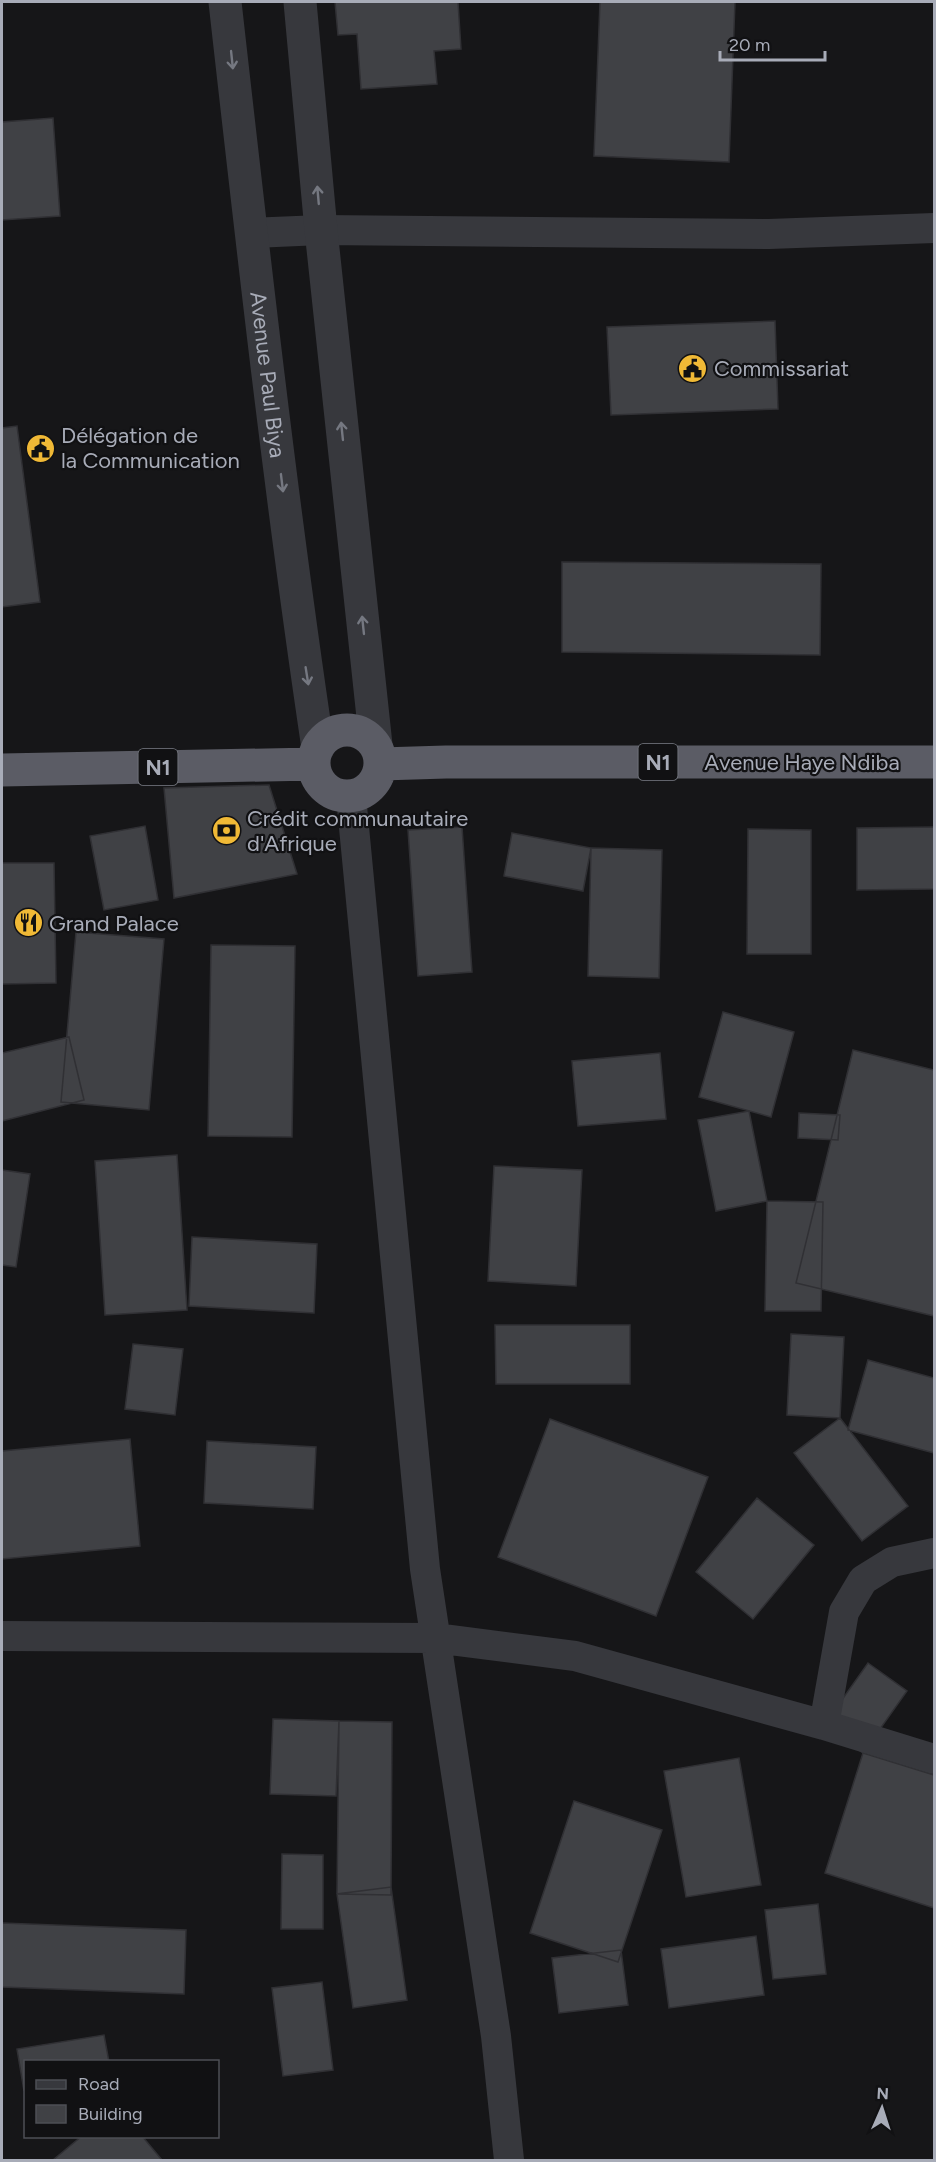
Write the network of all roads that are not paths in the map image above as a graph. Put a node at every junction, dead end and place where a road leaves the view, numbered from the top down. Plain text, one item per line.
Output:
1 (225, 2) edge
2 (300, 2) edge
3 (934, 228) edge
4 (321, 230) junction
5 (251, 233) junction
6 (378, 755) junction
7 (316, 756) junction
8 (934, 762) edge
9 (2, 770) edge
10 (351, 796) junction
11 (934, 1553) edge
12 (2, 1636) edge
13 (435, 1638) junction
14 (824, 1725) junction
15 (934, 1759) edge
16 (509, 2160) edge

1 -> 5 street, Avenue Paul Biya
4 -> 2 street
3 - 4 street
4 - 5 street
6 -> 4 street
5 -> 7 street, Avenue Paul Biya
6 - 7 highway
6 - 8 highway, Avenue Haye Ndiba / N1
6 - 10 highway
7 - 9 highway, N1
7 - 10 highway
10 - 13 street
11 - 14 street
12 - 13 street
13 - 14 street
13 - 16 street
14 - 15 street

